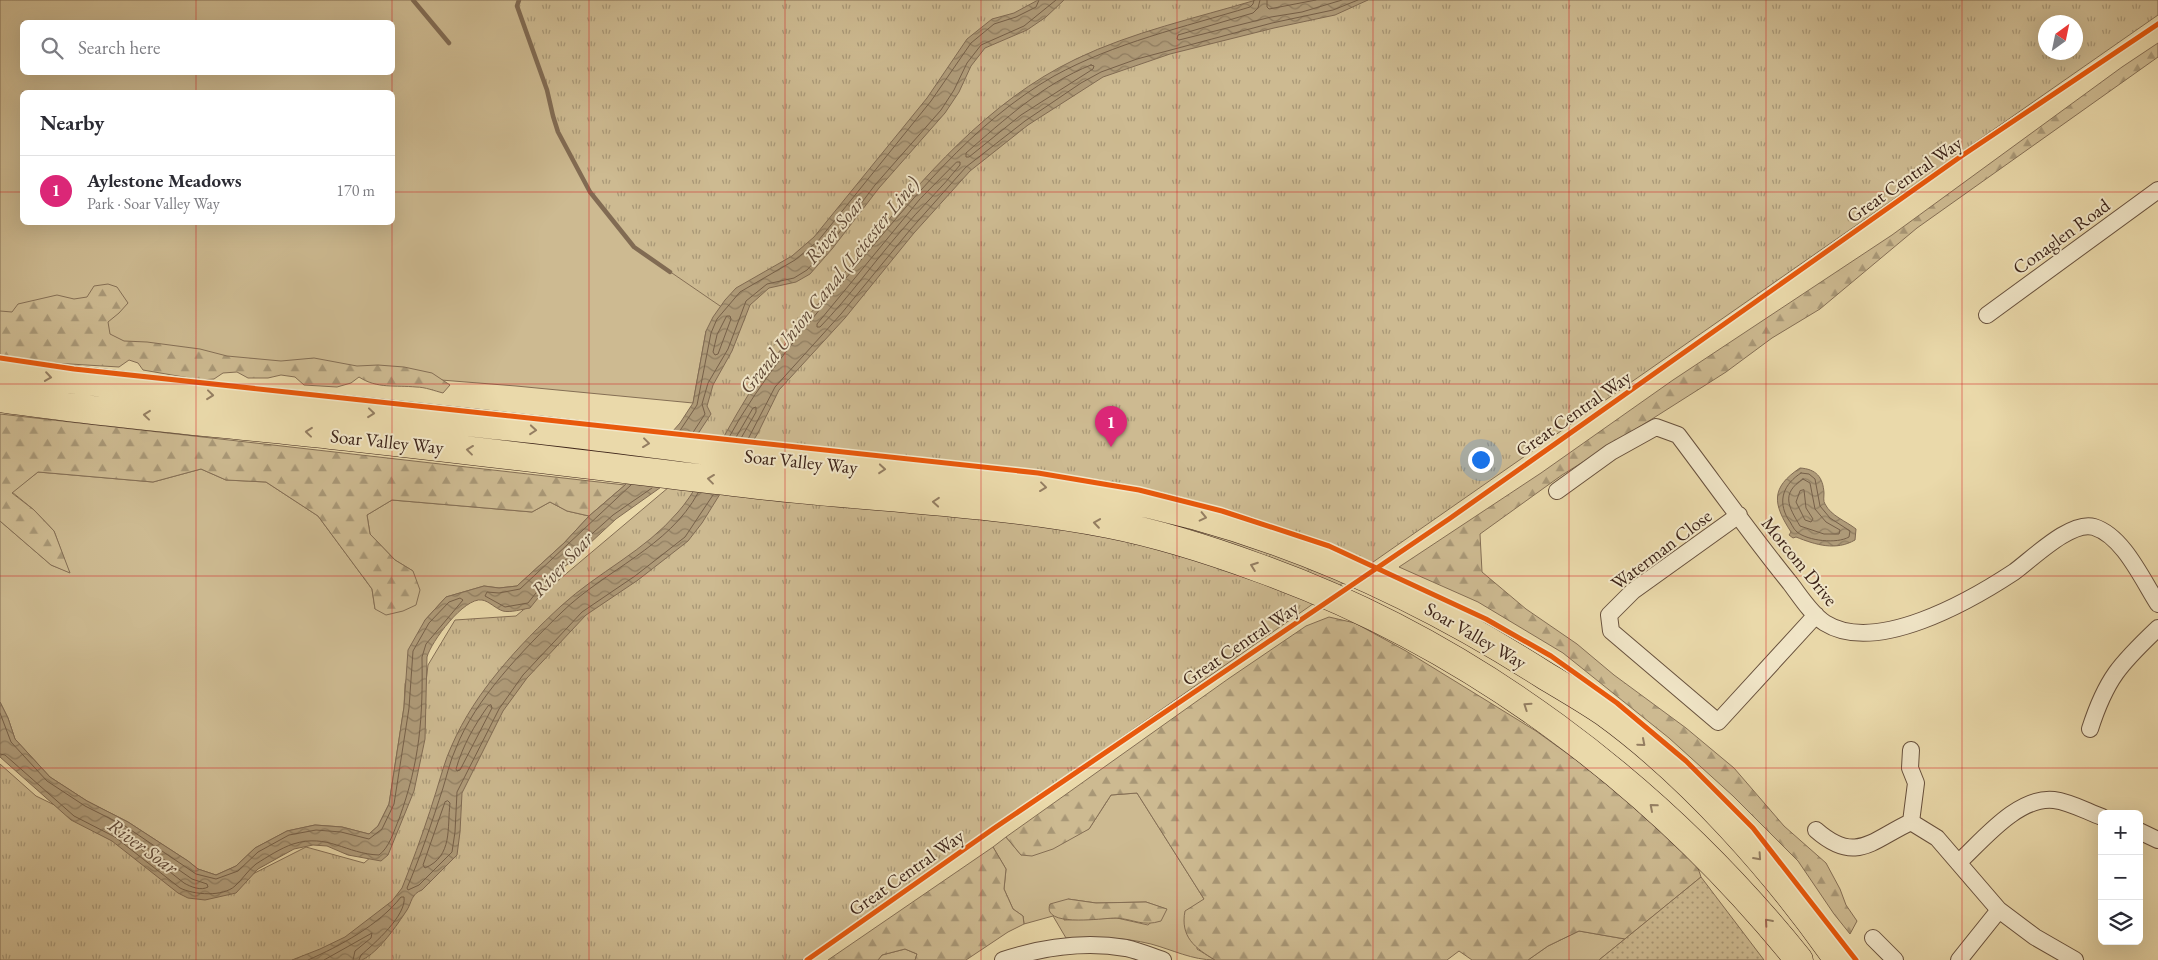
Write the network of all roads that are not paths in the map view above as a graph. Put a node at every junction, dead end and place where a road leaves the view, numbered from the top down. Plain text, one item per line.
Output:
1 (2158, 190) edge
2 (1987, 315) dead end
3 (0, 370) edge
4 (0, 398) edge
5 (1557, 490) dead end
6 (1739, 515) junction
7 (2158, 604) edge
8 (1816, 616) junction
9 (2158, 628) edge
10 (2090, 729) dead end
11 (1911, 750) dead end
12 (2098, 815) edge
13 (1911, 822) junction
14 (1816, 830) dead end
15 (2143, 833) edge
16 (2158, 840) edge
17 (1959, 862) junction
18 (1998, 910) junction
19 (1874, 938) dead end
20 (1003, 960) edge
21 (1164, 960) edge
22 (1799, 960) edge
23 (1838, 960) edge
24 (1895, 960) edge
25 (1959, 960) edge
26 (2075, 960) edge

1 - 2 street, Conaglen Road
3 -> 23 highway, Soar Valley Way
22 -> 4 highway, Soar Valley Way
5 - 6 street, Morcom Drive
6 - 8 street, Morcom Drive
6 - 8 street, Waterman Close
7 - 8 street, Morcom Drive
9 - 10 street
11 - 13 street
12 - 17 street
13 - 14 street
13 - 17 street
15 - 16 street
17 - 18 street
18 - 25 street
18 - 26 street
19 - 24 street
20 - 21 street

